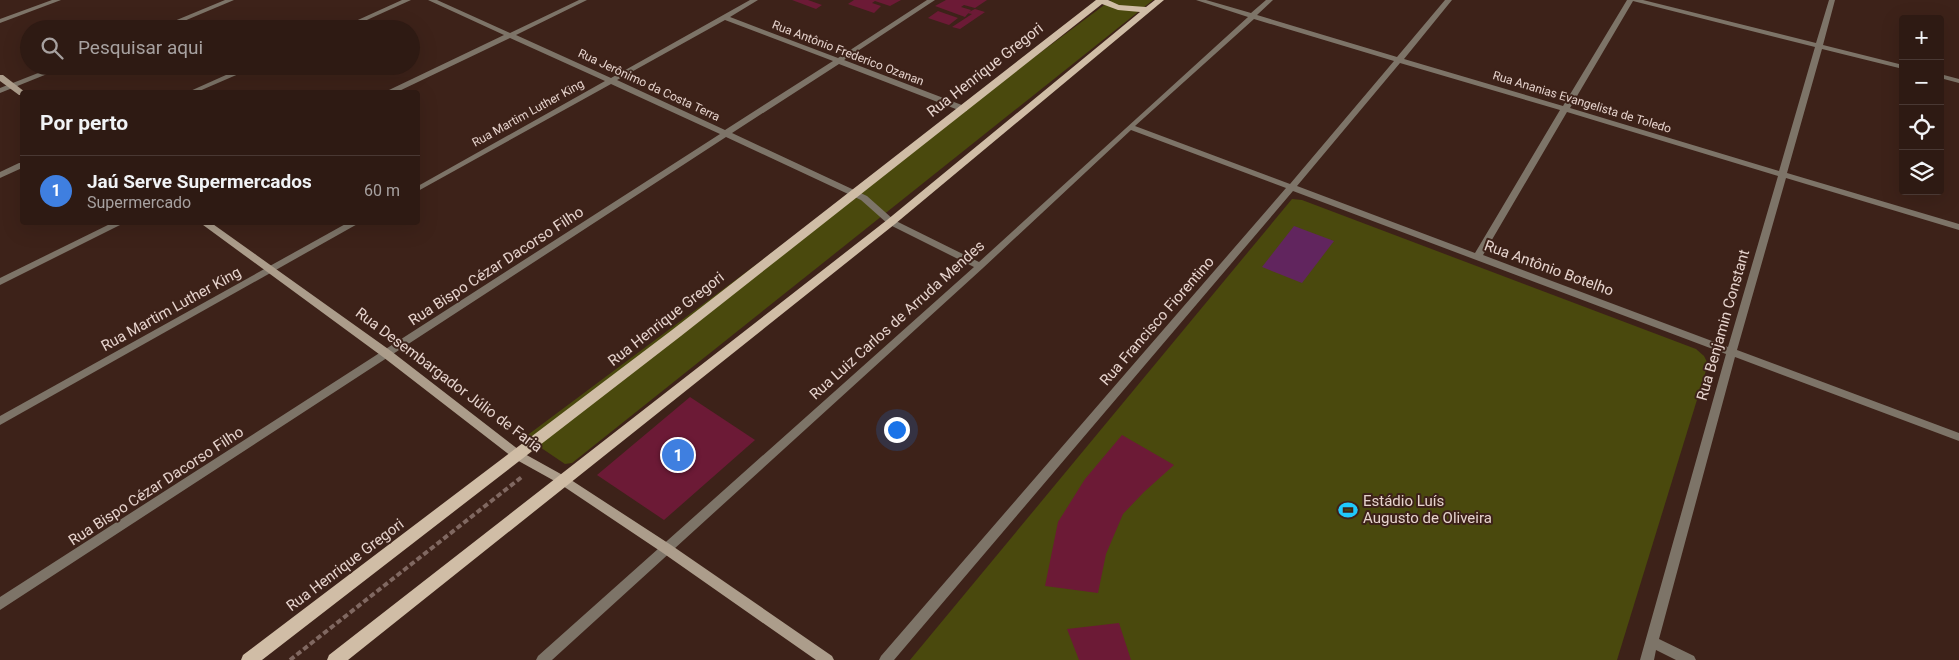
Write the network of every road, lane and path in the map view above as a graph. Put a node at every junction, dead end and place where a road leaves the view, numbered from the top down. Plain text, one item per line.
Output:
1 (58, 0) edge
2 (231, 0) edge
3 (408, 0) edge
4 (431, 0) edge
5 (584, 0) edge
6 (755, 0) edge
7 (932, 0) edge
8 (1100, 0) edge
9 (1160, 0) edge
10 (1198, 0) edge
11 (1270, 0) edge
12 (1449, 0) edge
13 (1630, 0) edge
14 (1635, 0) edge
15 (1832, 0) edge
16 (1147, 10) junction
17 (1252, 16) junction
18 (725, 17) junction
19 (181, 20) edge
20 (362, 20) edge
21 (0, 21) edge
22 (511, 35) junction
23 (1819, 46) junction
24 (1399, 60) junction
25 (837, 61) junction
26 (1899, 66) edge
27 (40, 75) edge
28 (232, 75) edge
29 (0, 77) edge
30 (1944, 77) edge
31 (612, 80) junction
32 (1959, 81) edge
33 (12, 86) junction
34 (197, 90) edge
35 (396, 90) edge
36 (0, 91) edge
37 (20, 92) edge
38 (964, 109) junction
39 (1566, 109) junction
40 (1130, 127) junction
41 (727, 134) junction
42 (20, 167) edge
43 (1784, 174) junction
44 (0, 175) edge
45 (1292, 187) junction
46 (420, 188) edge
47 (856, 194) junction
48 (891, 222) junction
49 (116, 225) edge
50 (207, 225) edge
51 (352, 225) edge
52 (1959, 227) edge
53 (1477, 257) junction
54 (980, 266) junction
55 (272, 270) junction
56 (0, 282) edge
57 (1732, 351) junction
58 (387, 354) junction
59 (0, 421) edge
60 (1959, 437) edge
61 (519, 456) junction
62 (564, 481) junction
63 (667, 548) junction
64 (0, 604) edge
65 (1652, 642) junction
66 (249, 660) edge
67 (335, 660) edge
68 (543, 660) edge
69 (827, 660) edge
70 (886, 660) edge
71 (1647, 660) edge
72 (1689, 660) edge

1 - 21 street
2 - 19 street
3 - 20 street
4 - 22 street, Rua Jerônimo da Costa Terra
5 - 22 street
6 - 18 street, Rua Martim Luther King
7 - 25 street, Rua Bispo Cézar Dacorso Filho
8 - 16 main road
8 - 38 main road, Rua Henrique Gregori
9 - 16 main road
10 - 17 street, Rua Ananias Evangelista de Toledo
11 - 17 street, Rua Luiz Carlos de Arruda Mendes
12 - 24 street, Rua Francisco Fiorentino
13 - 39 street
14 - 23 street
15 - 23 street, Rua Benjamin Constant
16 - 48 main road
17 - 24 street, Rua Ananias Evangelista de Toledo
17 - 40 street, Rua Luiz Carlos de Arruda Mendes
18 - 25 street, Rua Antônio Frederico Ozanan
18 - 31 street, Rua Martim Luther King
22 - 31 street, Rua Jerônimo da Costa Terra
22 - 35 street
23 - 26 street
23 - 43 street, Rua Benjamin Constant
24 - 39 street, Rua Ananias Evangelista de Toledo
24 - 45 street, Rua Francisco Fiorentino
25 - 38 street, Rua Antônio Frederico Ozanan
25 - 41 street, Rua Bispo Cézar Dacorso Filho
27 - 33 street
28 - 34 street
29 - 33 street
30 - 32 street
31 - 41 street, Rua Jerônimo da Costa Terra
31 - 46 street, Rua Martim Luther King
33 - 36 street
33 - 37 street
38 - 47 main road, Rua Henrique Gregori
39 - 43 street, Rua Ananias Evangelista de Toledo
39 - 53 street
40 - 45 street, Rua Antônio Botelho
40 - 54 street, Rua Luiz Carlos de Arruda Mendes
41 - 47 street, Rua Jerônimo da Costa Terra
41 - 58 street, Rua Bispo Cézar Dacorso Filho
42 - 44 street
43 - 52 street, Rua Ananias Evangelista de Toledo
43 - 57 street, Rua Benjamin Constant
45 - 53 street, Rua Antônio Botelho
45 - 70 street, Rua Francisco Fiorentino
47 - 48 street, Rua Jerônimo da Costa Terra
47 - 61 main road, Rua Henrique Gregori
48 - 54 street, Rua Jerônimo da Costa Terra
48 - 62 main road
49 - 56 street
50 - 55 street, Rua Desembargador Júlio de Faria
51 - 55 street, Rua Martim Luther King
53 - 57 street, Rua Antônio Botelho
54 - 63 street, Rua Luiz Carlos de Arruda Mendes
55 - 58 street, Rua Desembargador Júlio de Faria
55 - 59 street, Rua Martim Luther King
57 - 60 street, Rua Antônio Botelho
57 - 65 street, Rua Benjamin Constant
58 - 61 street, Rua Desembargador Júlio de Faria
58 - 64 street, Rua Bispo Cézar Dacorso Filho
61 - 62 street, Rua Desembargador Júlio de Faria
61 - 66 main road, Rua Henrique Gregori
62 - 63 street, Rua Desembargador Júlio de Faria
62 - 67 main road
63 - 68 street, Rua Luiz Carlos de Arruda Mendes
63 - 69 street, Rua Desembargador Júlio de Faria
65 - 71 street, Rua Benjamin Constant
65 - 72 street

